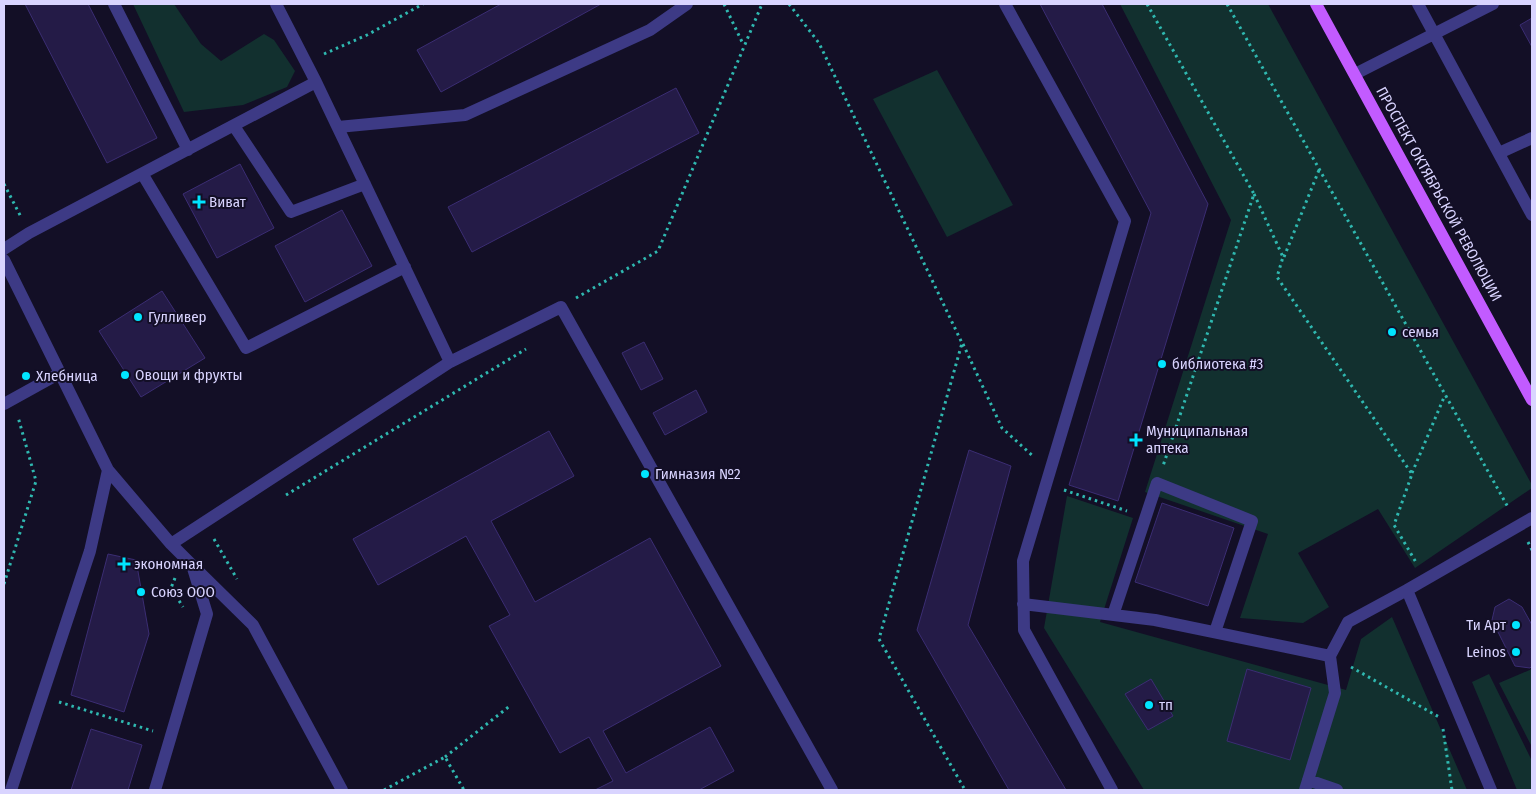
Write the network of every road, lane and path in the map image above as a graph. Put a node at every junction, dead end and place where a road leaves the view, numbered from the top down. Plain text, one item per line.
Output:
1 (114, 4) edge
2 (276, 4) edge
3 (423, 4) edge
4 (687, 4) edge
5 (724, 4) edge
6 (762, 4) edge
7 (790, 4) edge
8 (1005, 4) edge
9 (1147, 4) edge
10 (1227, 4) edge
11 (1316, 4) edge
12 (1418, 4) edge
13 (1493, 4) edge
14 (1435, 34) junction
15 (743, 45) junction
16 (1355, 74) junction
17 (316, 82) junction
18 (234, 126) junction
19 (338, 127) junction
20 (1532, 138) edge
21 (188, 150) junction
22 (1499, 153) junction
23 (1319, 169) junction
24 (143, 175) junction
25 (4, 184) edge
26 (365, 184) junction
27 (1254, 194) junction
28 (1532, 215) edge
29 (29, 233) junction
30 (4, 249) edge
31 (1284, 257) junction
32 (4, 260) edge
33 (404, 267) junction
34 (561, 307) junction
35 (962, 343) junction
36 (527, 348) dead end
37 (450, 362) junction
38 (60, 373) junction
39 (1445, 395) junction
40 (1532, 400) edge
41 (9, 403) edge
42 (108, 470) junction
43 (1050, 471) junction
44 (1412, 474) junction
45 (1157, 483) junction
46 (281, 498) dead end
47 (1136, 514) dead end
48 (1532, 518) edge
49 (1518, 526) junction
50 (222, 534) dead end
51 (171, 544) junction
52 (188, 561) junction
53 (1426, 579) junction
54 (4, 584) edge
55 (1407, 590) junction
56 (1023, 604) junction
57 (1113, 615) junction
58 (1215, 632) junction
59 (1330, 656) junction
60 (42, 697) junction
61 (511, 705) dead end
62 (1441, 719) dead end
63 (159, 733) dead end
64 (445, 757) junction
65 (1306, 785) edge
66 (11, 790) edge
67 (155, 790) edge
68 (342, 790) edge
69 (384, 790) edge
70 (464, 790) edge
71 (832, 790) edge
72 (965, 790) edge
73 (1112, 790) edge
74 (1337, 790) edge
75 (1491, 790) edge

1 - 21 street
2 - 17 street
3 - 17 path
4 - 19 street
5 - 15 path
6 - 15 path
7 - 35 path
8 - 43 street
9 - 27 path
10 - 23 path
11 - 16 main road, ПРОСПЕКТ ОКТЯБРЬСКОЙ РЕВОЛЮЦИИ
12 - 14 street
13 - 14 street
14 - 16 street
14 - 22 street
15 - 34 path
16 - 40 main road, ПРОСПЕКТ ОКТЯБРЬСКОЙ РЕВОЛЮЦИИ
17 - 18 street
17 - 19 street
18 - 21 street
18 - 26 street
19 - 26 street
20 - 22 street
21 - 24 street
22 - 28 street
23 - 31 path
23 - 39 path
24 - 29 street
24 - 33 street
25 - 29 path
26 - 33 street
27 - 31 path
27 - 45 path
29 - 30 street
31 - 44 path
32 - 38 street
33 - 37 street
34 - 37 street
34 - 71 street
35 - 43 path
35 - 72 path
36 - 46 path
37 - 51 street
38 - 41 street
38 - 42 street
39 - 44 path
39 - 49 path
41 - 54 path
42 - 51 street
42 - 60 street
43 - 47 path
43 - 56 street
44 - 53 path
45 - 57 street
45 - 58 street
48 - 49 street
49 - 53 street
50 - 52 path
51 - 52 street
52 - 67 street
52 - 68 street
53 - 55 street
55 - 59 street
55 - 75 street
56 - 57 street
56 - 73 street
57 - 58 street
58 - 59 street
59 - 62 path
59 - 65 street
60 - 63 path
60 - 66 street
61 - 64 path
64 - 69 path
64 - 70 path
65 - 74 street

